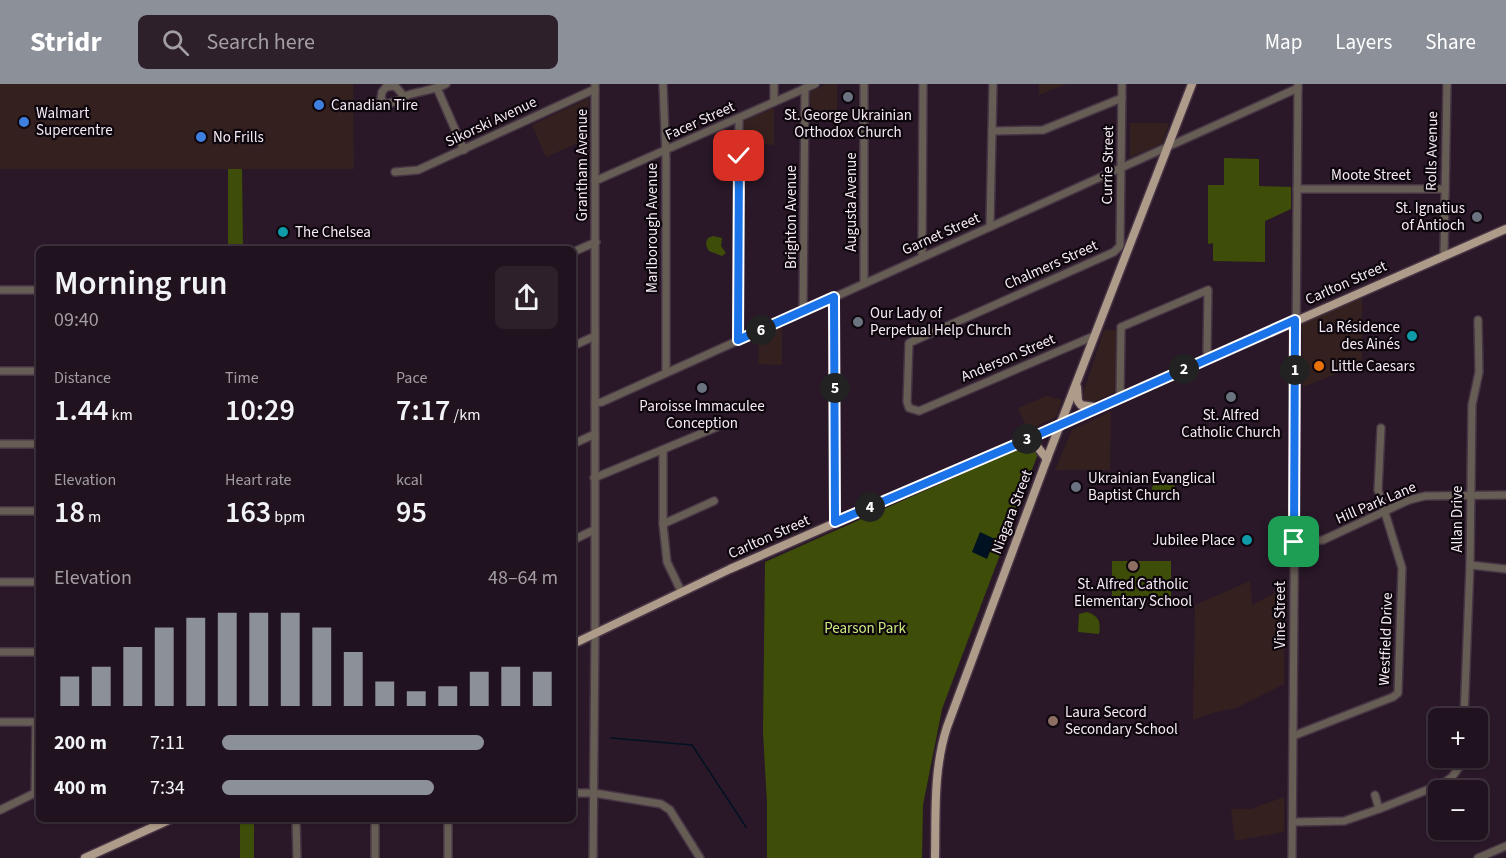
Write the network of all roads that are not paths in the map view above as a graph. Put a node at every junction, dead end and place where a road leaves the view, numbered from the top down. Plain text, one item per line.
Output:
1 (418, 84) edge
2 (446, 84) edge
3 (663, 84) edge
4 (774, 84) edge
5 (815, 84) edge
6 (864, 84) edge
7 (923, 84) edge
8 (993, 84) edge
9 (1122, 84) edge
10 (1192, 84) edge
11 (1447, 84) edge
12 (595, 86) edge
13 (1298, 86) edge
14 (437, 88) junction
15 (805, 88) junction
16 (418, 92) junction
17 (404, 96) dead end
18 (1122, 98) junction
19 (774, 102) junction
20 (739, 118) junction
21 (992, 132) junction
22 (1166, 148) junction
23 (465, 150) junction
24 (665, 150) junction
25 (1122, 168) junction
26 (395, 172) dead end
27 (595, 181) junction
28 (1297, 189) junction
29 (1445, 189) junction
30 (990, 227) junction
31 (1506, 229) edge
32 (596, 242) junction
33 (1120, 246) joint
34 (576, 251) edge
35 (1444, 255) junction
36 (922, 257) junction
37 (864, 283) junction
38 (0, 290) edge
39 (36, 290) edge
40 (834, 297) junction
41 (804, 311) junction
42 (1295, 320) junction
43 (1478, 320) dead end
44 (595, 336) junction
45 (1094, 336) junction
46 (738, 340) junction
47 (576, 345) edge
48 (1209, 358) junction
49 (0, 371) edge
50 (36, 371) edge
51 (666, 372) junction
52 (1077, 381) junction
53 (1120, 397) junction
54 (595, 403) junction
55 (933, 405) joint
56 (1097, 407) junction
57 (1061, 423) junction
58 (717, 427) dead end
59 (1381, 428) dead end
60 (595, 434) junction
61 (576, 443) edge
62 (0, 444) edge
63 (36, 444) edge
64 (1017, 444) junction
65 (663, 451) junction
66 (1047, 459) junction
67 (594, 478) junction
68 (1506, 495) edge
69 (1471, 496) junction
70 (714, 501) dead end
71 (0, 511) edge
72 (36, 511) edge
73 (1383, 512) junction
74 (835, 522) junction
75 (663, 524) junction
76 (594, 530) junction
77 (576, 539) edge
78 (1294, 542) junction
79 (1470, 565) junction
80 (1506, 569) edge
81 (0, 582) edge
82 (36, 582) edge
83 (681, 591) junction
84 (595, 634) junction
85 (576, 643) edge
86 (0, 652) edge
87 (36, 652) edge
88 (1464, 708) edge
89 (0, 722) edge
90 (36, 722) edge
91 (1293, 736) junction
92 (36, 758) edge
93 (1459, 768) edge
94 (576, 793) edge
95 (594, 793) junction
96 (1375, 795) dead end
97 (1379, 809) junction
98 (0, 810) edge
99 (164, 822) edge
100 (296, 822) edge
101 (375, 822) edge
102 (448, 822) edge
103 (1293, 822) junction
104 (1506, 846) edge
105 (85, 858) edge
106 (297, 858) edge
107 (375, 858) edge
108 (448, 858) edge
109 (592, 858) edge
110 (700, 858) edge
111 (935, 858) edge
112 (1292, 858) edge
113 (1478, 858) edge

1 - 16 street
2 - 14 street
3 - 24 street, Marlborough Avenue
4 - 19 street
5 - 15 street, Facer Street
6 - 37 street, Augusta Avenue
7 - 36 street
8 - 21 street
9 - 18 street, Currie Street
10 - 22 main road, Niagara Street
11 - 29 street, Rolls Avenue
12 - 23 street, Sikorski Avenue
12 - 27 street, Grantham Avenue
13 - 22 street, Garnet Street
13 - 28 street, Vine Street
14 - 16 street
14 - 23 street
15 - 19 street, Facer Street
15 - 41 street, Brighton Avenue
16 - 17 street
18 - 21 street
18 - 25 street, Currie Street
19 - 20 street, Facer Street
20 - 24 street, Facer Street
20 - 46 street
21 - 30 street
22 - 25 street, Garnet Street
22 - 45 main road, Niagara Street
23 - 26 street, Sikorski Avenue
24 - 27 street, Facer Street
24 - 51 street, Marlborough Avenue
25 - 30 street, Garnet Street
25 - 33 street, Currie Street
27 - 32 street, Grantham Avenue
28 - 29 street, Moote Street
28 - 42 street, Vine Street
29 - 35 street, Rolls Avenue
30 - 36 street, Garnet Street
31 - 35 main road, Carlton Street
32 - 34 street
32 - 44 street, Grantham Avenue
33 - 55 street, Chalmers Street
35 - 42 main road, Carlton Street
36 - 37 street, Garnet Street
37 - 40 street, Garnet Street
38 - 39 street
40 - 41 street, Garnet Street
40 - 74 street
41 - 46 street, Garnet Street
42 - 48 main road, Carlton Street
42 - 78 street, Vine Street
43 - 69 street, Allan Drive
44 - 47 street
44 - 54 street, Grantham Avenue
45 - 52 main road, Niagara Street
45 - 55 street, Anderson Street
46 - 51 street, Garnet Street
48 - 53 main road, Carlton Street
48 - 53 street
49 - 50 street
51 - 54 street, Garnet Street
52 - 56 main road
52 - 57 main road, Niagara Street
53 - 56 main road, Carlton Street
54 - 60 street, Grantham Avenue
56 - 57 main road, Carlton Street
57 - 64 main road, Carlton Street
57 - 66 main road, Niagara Street
58 - 65 street
59 - 73 street
60 - 61 street
60 - 67 street, Grantham Avenue
62 - 63 street
64 - 66 main road
64 - 74 main road, Carlton Street
65 - 67 street
65 - 75 street
66 - 111 main road, Niagara Street
67 - 76 street, Grantham Avenue
68 - 69 street, Hill Park Lane
69 - 73 street, Hill Park Lane
69 - 79 street, Allan Drive
70 - 75 street
71 - 72 street
73 - 78 street, Hill Park Lane
73 - 91 street, Westfield Drive
74 - 83 main road, Carlton Street
75 - 83 street
76 - 77 street
76 - 84 street, Grantham Avenue
78 - 91 street, Vine Street
79 - 80 street
79 - 88 street, Allan Drive
81 - 82 street
83 - 84 main road, Carlton Street
84 - 85 main road, Carlton Street
84 - 95 street, Grantham Avenue
86 - 87 street
89 - 90 street
91 - 103 street, Vine Street
92 - 98 street
93 - 97 street
94 - 95 street
95 - 109 street, Grantham Avenue
95 - 110 street
96 - 97 street
97 - 103 street
99 - 105 main road
100 - 106 street
101 - 107 street
102 - 108 street
103 - 112 street, Vine Street
104 - 113 street

